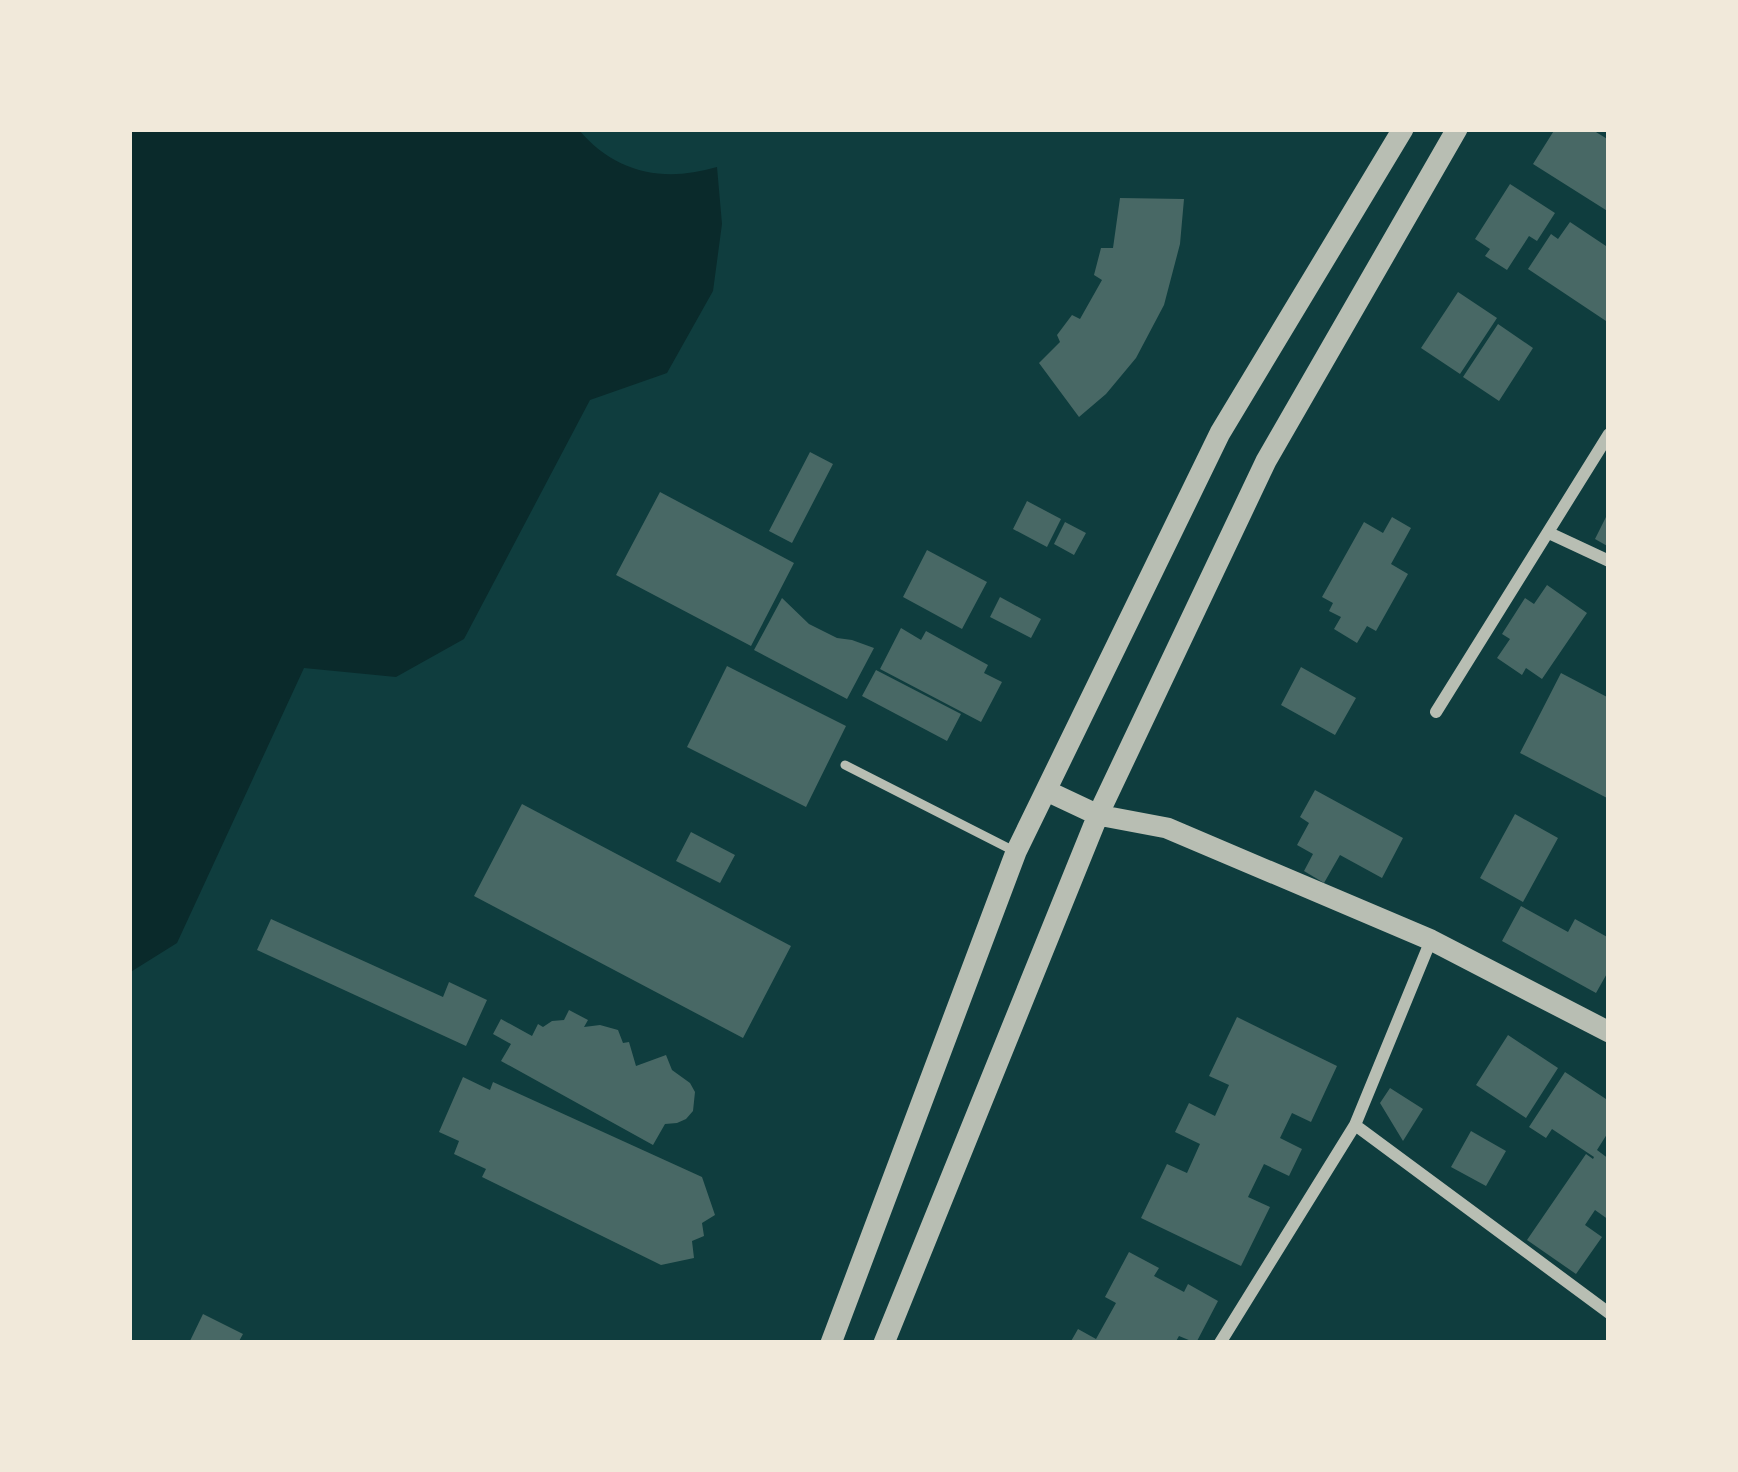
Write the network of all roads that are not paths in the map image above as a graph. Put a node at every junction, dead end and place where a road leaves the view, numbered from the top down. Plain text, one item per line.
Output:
1 (1402, 129) edge
2 (1457, 129) edge
3 (1609, 434) edge
4 (1549, 533) junction
5 (1609, 561) edge
6 (1436, 712) dead end
7 (845, 765) dead end
8 (1047, 791) junction
9 (1097, 815) junction
10 (1016, 853) junction
11 (1431, 940) junction
12 (1609, 1032) edge
13 (1355, 1125) junction
14 (1609, 1313) edge
15 (831, 1343) edge
16 (884, 1343) edge
17 (1220, 1343) edge

1 - 8 street
2 - 9 street
3 - 4 street
4 - 5 street
4 - 6 street
7 - 10 lane
8 - 9 street
8 - 10 street
9 - 11 street
9 - 16 street
10 - 15 street
11 - 12 street
11 - 13 street
13 - 14 street
13 - 17 street

